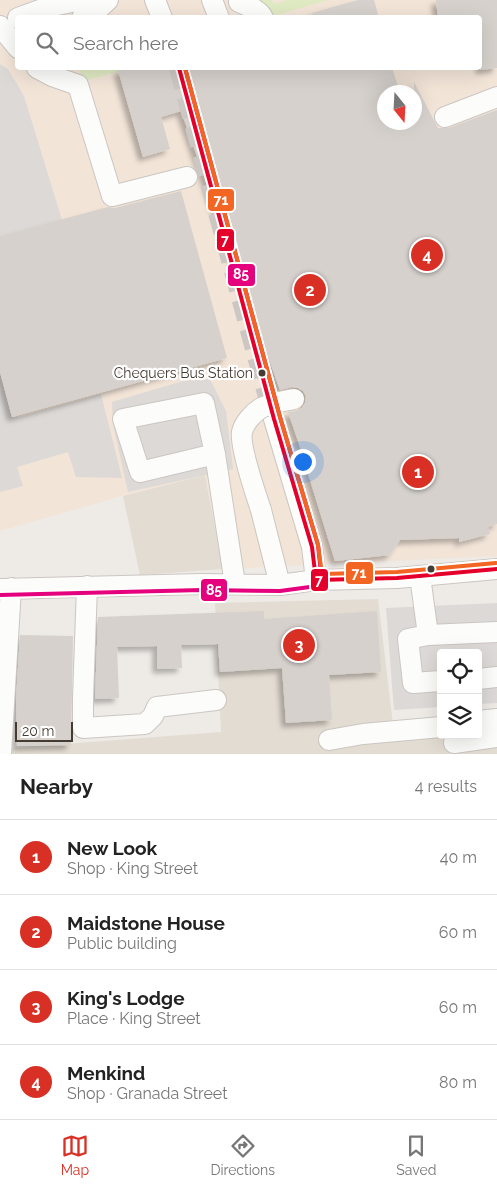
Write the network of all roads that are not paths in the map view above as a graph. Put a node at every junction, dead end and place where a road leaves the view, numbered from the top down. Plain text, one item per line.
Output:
1 (155, 0) edge
2 (212, 0) edge
3 (240, 9) edge
4 (96, 10) edge
5 (26, 15) edge
6 (161, 15) edge
7 (210, 15) edge
8 (218, 15) edge
9 (262, 15) edge
10 (15, 19) edge
11 (0, 25) edge
12 (15, 28) edge
13 (15, 44) edge
14 (47, 70) edge
15 (497, 97) edge
16 (445, 117) dead end
17 (188, 178) dead end
18 (294, 398) dead end
19 (274, 419) tunnel mouth
20 (215, 454) junction
21 (497, 569) edge
22 (420, 576) junction
23 (316, 580) junction
24 (235, 584) junction
25 (280, 585) junction
26 (87, 586) junction
27 (5, 588) edge
28 (497, 632) edge
29 (428, 635) junction
30 (497, 677) edge
31 (482, 679) edge
32 (437, 681) edge
33 (216, 700) dead end
34 (497, 719) edge
35 (482, 721) edge
36 (437, 727) edge
37 (497, 737) edge
38 (329, 740) dead end
39 (454, 743) dead end
40 (1, 744) edge

1 - 6 street
2 - 7 street
2 - 8 street
3 - 9 street
4 - 5 street
10 - 11 street
11 - 12 street
11 - 13 street
14 - 17 street
15 - 16 street
18 - 25 street, bridge
19 - 23 street
20 - 20 street
20 - 24 street
21 - 22 street
22 - 23 street
22 - 29 street
23 - 25 street
24 - 25 street
24 - 26 street
26 - 27 street
26 - 33 street
27 - 40 street
28 - 29 street
29 - 32 street
30 - 31 street
34 - 35 street
36 - 38 street
37 - 39 street

